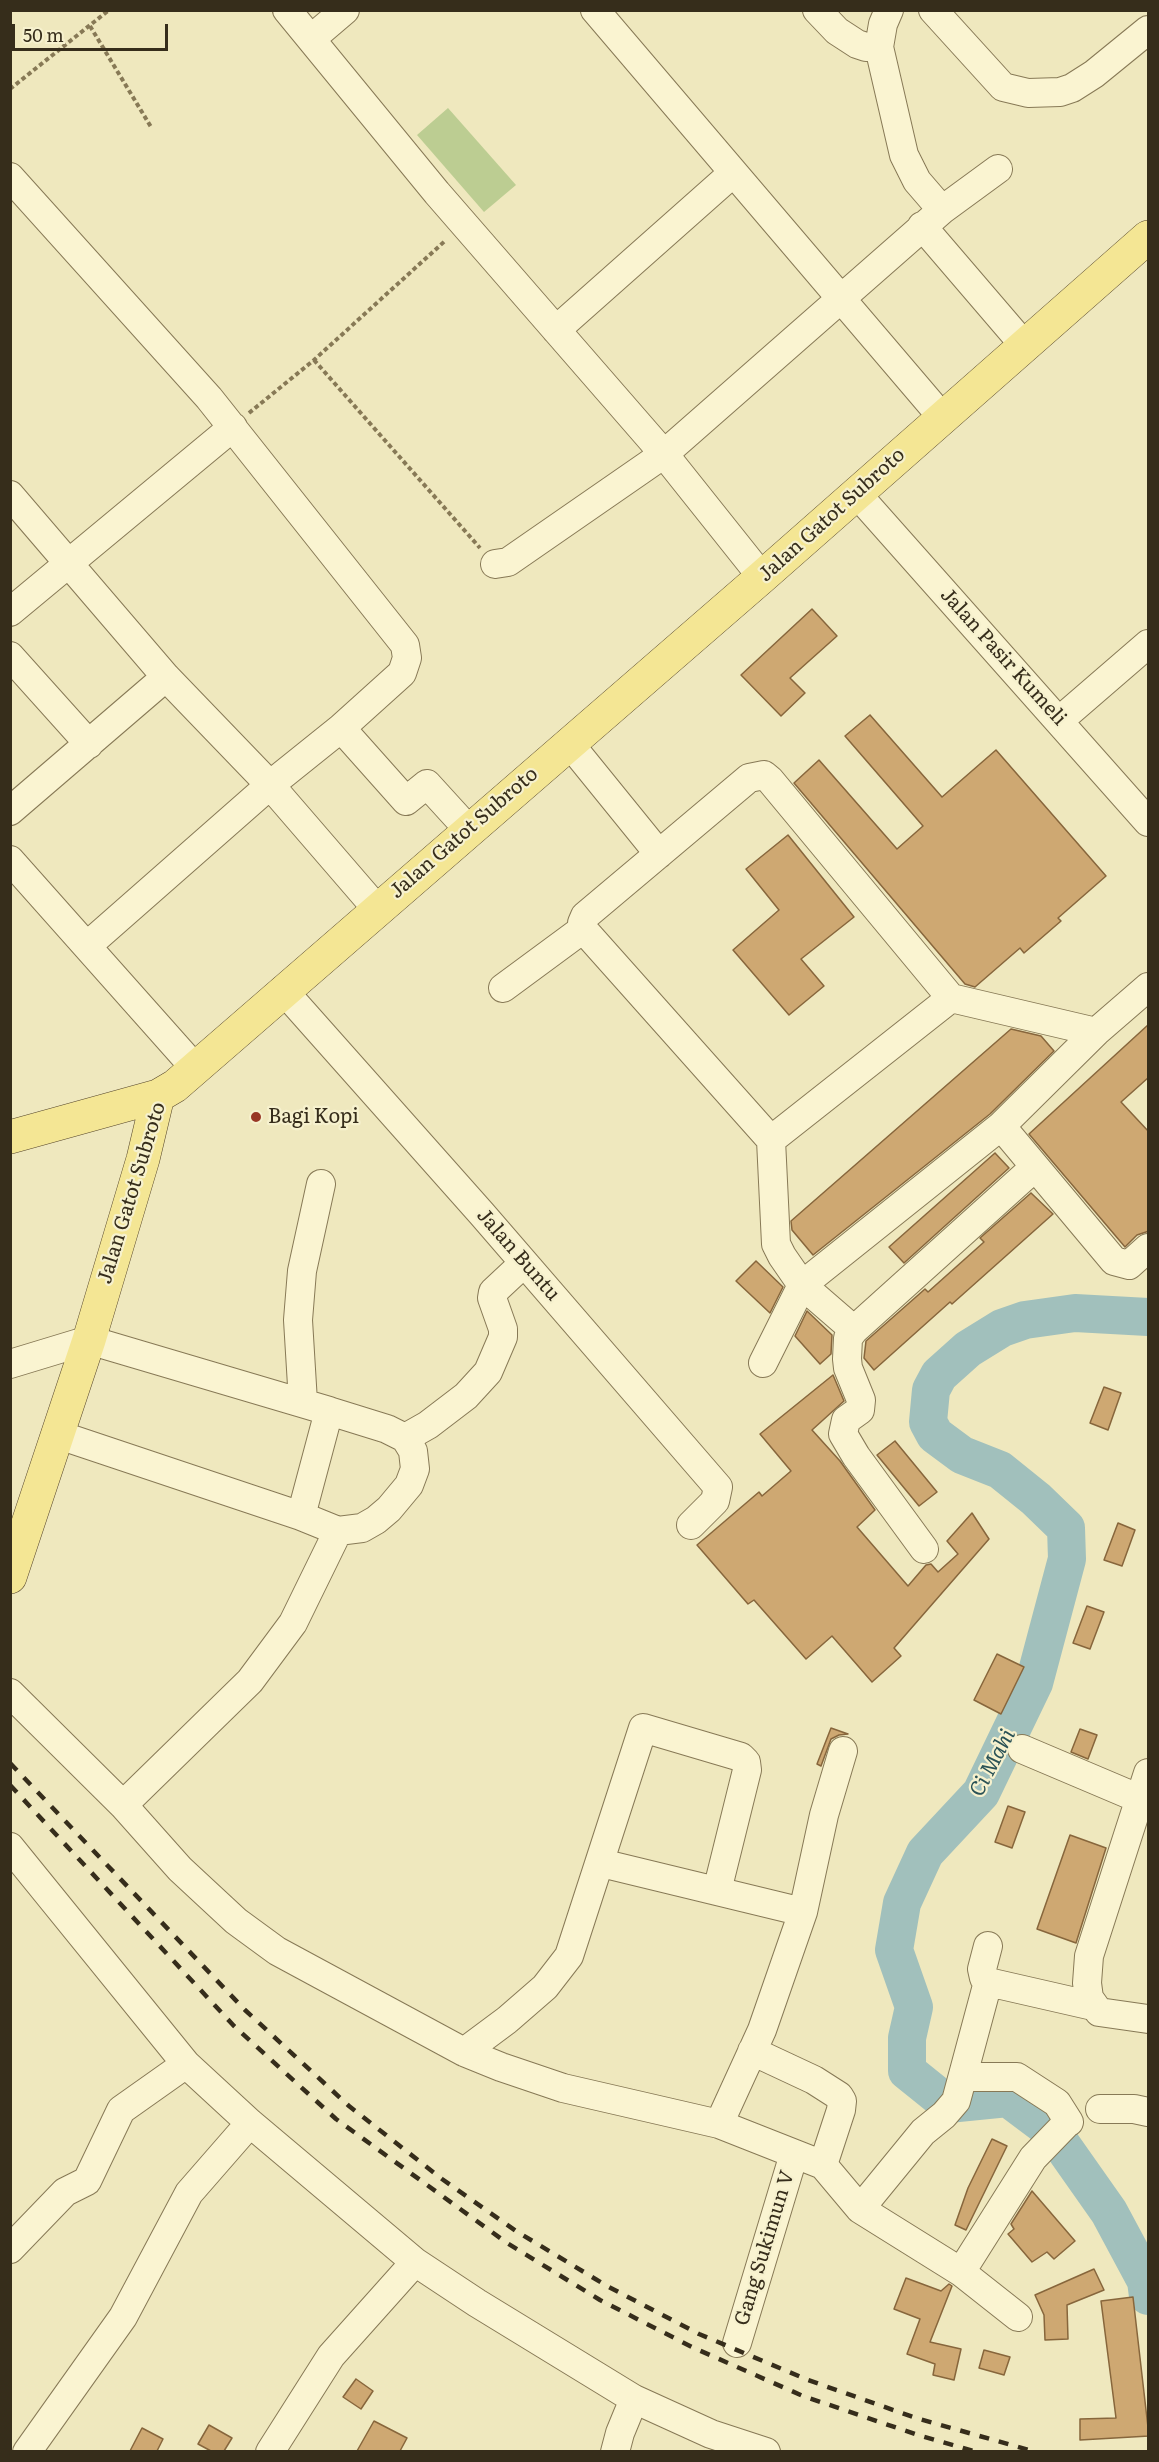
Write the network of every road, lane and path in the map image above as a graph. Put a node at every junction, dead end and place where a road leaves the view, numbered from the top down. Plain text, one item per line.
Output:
1 (109, 10) edge
2 (287, 10) edge
3 (345, 10) edge
4 (595, 10) edge
5 (817, 10) edge
6 (889, 10) edge
7 (933, 10) edge
8 (90, 26) junction
9 (1149, 30) edge
10 (311, 39) junction
11 (879, 47) junction
12 (10, 89) edge
13 (151, 128) dead end
14 (998, 169) dead end
15 (733, 173) junction
16 (10, 177) edge
17 (932, 218) junction
18 (464, 224) junction
19 (1149, 237) edge
20 (840, 297) junction
21 (556, 330) junction
22 (1024, 345) junction
23 (314, 360) junction
24 (942, 417) junction
25 (232, 427) junction
26 (664, 454) junction
27 (856, 493) junction
28 (13, 502) edge
29 (68, 562) junction
30 (495, 564) joint
31 (762, 577) junction
32 (10, 612) edge
33 (1149, 644) edge
34 (10, 656) edge
35 (166, 677) junction
36 (1060, 720) junction
37 (341, 728) junction
38 (569, 743) junction
39 (89, 744) junction
40 (270, 785) junction
41 (10, 811) edge
42 (1149, 822) edge
43 (468, 829) junction
44 (659, 854) junction
45 (10, 860) edge
46 (377, 909) junction
47 (583, 929) junction
48 (88, 945) junction
49 (1149, 987) edge
50 (503, 988) dead end
51 (283, 990) junction
52 (951, 998) junction
53 (1096, 1032) junction
54 (195, 1068) junction
55 (158, 1096) junction
56 (105, 1110) junction
57 (1001, 1126) junction
58 (10, 1137) edge
59 (771, 1140) junction
60 (143, 1159) junction
61 (1035, 1167) junction
62 (321, 1184) dead end
63 (1149, 1248) edge
64 (524, 1263) junction
65 (802, 1285) junction
66 (854, 1330) junction
67 (89, 1340) junction
68 (763, 1363) dead end
69 (10, 1364) edge
70 (316, 1406) junction
71 (56, 1434) junction
72 (405, 1438) junction
73 (301, 1516) junction
74 (18, 1522) edge
75 (691, 1525) dead end
76 (338, 1531) junction
77 (924, 1549) dead end
78 (10, 1577) edge
79 (10, 1693) edge
80 (1022, 1749) dead end
81 (843, 1751) dead end
82 (1144, 1786) edge
83 (123, 1805) junction
84 (10, 1847) edge
85 (601, 1863) junction
86 (717, 1892) junction
87 (803, 1912) junction
88 (988, 1946) dead end
89 (988, 1982) junction
90 (1093, 2006) junction
91 (1149, 2019) edge
92 (752, 2051) junction
93 (464, 2052) junction
94 (186, 2064) junction
95 (962, 2082) junction
96 (1100, 2109) dead end
97 (1149, 2112) edge
98 (250, 2123) junction
99 (719, 2124) junction
100 (794, 2154) junction
101 (823, 2165) junction
102 (860, 2209) junction
103 (10, 2249) edge
104 (415, 2262) junction
105 (961, 2272) junction
106 (1018, 2317) dead end
107 (737, 2343) dead end
108 (634, 2399) junction
109 (27, 2451) edge
110 (270, 2451) edge
111 (615, 2451) edge
112 (766, 2451) edge

1 - 8 path
2 - 10 street
3 - 10 street
4 - 15 street
5 - 11 street
6 - 11 street
7 - 9 street
8 - 12 path
8 - 13 path
10 - 18 street
11 - 17 street
14 - 17 street
15 - 20 street
15 - 21 street
16 - 25 street
17 - 20 street
17 - 22 street
18 - 21 street
18 - 23 path
19 - 22 main road, Jalan Gatot Subroto
20 - 24 street
20 - 26 street
21 - 26 street
22 - 24 main road, Jalan Gatot Subroto
23 - 25 path
23 - 30 path
24 - 27 main road, Jalan Gatot Subroto
25 - 29 street
25 - 37 street
26 - 30 street
26 - 31 street
27 - 31 main road, Jalan Gatot Subroto
27 - 36 street, Jalan Pasir Kumeli
28 - 29 street
29 - 32 street
29 - 35 street
31 - 38 main road, Jalan Gatot Subroto
33 - 36 street
34 - 39 street
35 - 39 street
35 - 40 street
36 - 42 street, Jalan Pasir Kumeli
37 - 40 street
37 - 43 street
38 - 43 main road, Jalan Gatot Subroto
38 - 44 street
39 - 41 street
40 - 46 street
40 - 48 street
43 - 46 main road, Jalan Gatot Subroto
44 - 47 street
44 - 52 street
45 - 48 street
46 - 51 main road, Jalan Gatot Subroto
47 - 50 street
47 - 59 street
48 - 54 street
49 - 53 street
51 - 54 main road, Jalan Gatot Subroto
51 - 64 street, Jalan Buntu
52 - 53 street
52 - 59 street
53 - 57 street
54 - 55 main road, Jalan Gatot Subroto
55 - 56 main road
55 - 60 main road, Jalan Gatot Subroto
56 - 58 main road
56 - 60 main road
57 - 61 street
57 - 65 street
59 - 65 street
60 - 67 main road, Jalan Gatot Subroto
61 - 63 street
61 - 66 street
62 - 70 street
64 - 72 street
64 - 75 street, Jalan Buntu
65 - 66 street
65 - 68 street
66 - 77 street
67 - 69 street
67 - 70 street
67 - 71 main road, Jalan Gatot Subroto
70 - 72 street
70 - 73 street
71 - 73 street
71 - 74 main road, Jalan Gatot Subroto
72 - 76 street
73 - 76 street
74 - 78 main road, Jalan Gatot Subroto
76 - 83 street
79 - 83 street
80 - 82 street
81 - 87 street
82 - 90 street
83 - 93 street
84 - 94 street
85 - 86 street
85 - 86 street
85 - 93 street
86 - 87 street
87 - 92 street
88 - 89 street
89 - 90 street
89 - 95 street
90 - 91 street
92 - 99 street
92 - 101 street
93 - 99 street
94 - 98 street
94 - 103 street
95 - 102 street
95 - 105 street
96 - 97 street
98 - 104 street
98 - 109 street
99 - 100 street
100 - 101 street
100 - 107 street, Gang Sukimun V
101 - 102 street
102 - 105 street
104 - 108 street
104 - 110 street
105 - 106 street
108 - 111 street
108 - 112 street

